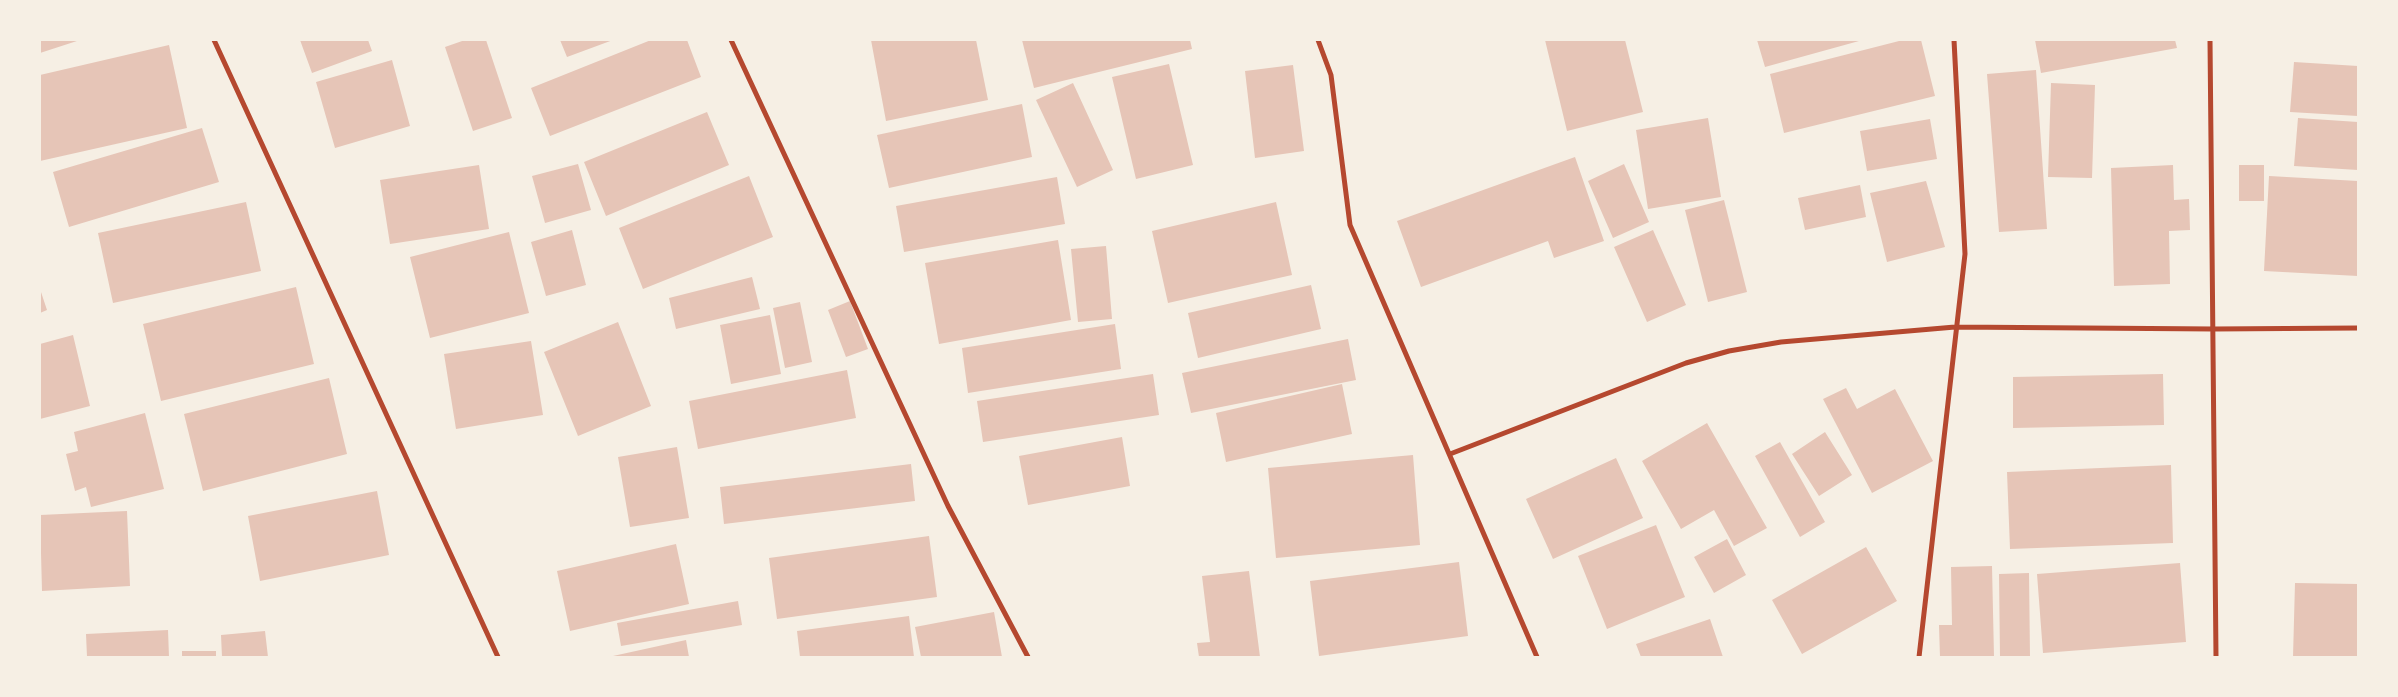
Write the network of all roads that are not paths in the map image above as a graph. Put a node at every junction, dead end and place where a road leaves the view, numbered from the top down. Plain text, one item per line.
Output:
1 (214, 40) edge
2 (731, 40) edge
3 (1318, 40) edge
4 (1954, 40) edge
5 (2210, 40) edge
6 (1955, 327) junction
7 (2358, 328) edge
8 (2214, 329) junction
9 (1450, 454) junction
10 (498, 657) edge
11 (1028, 657) edge
12 (1537, 657) edge
13 (1919, 657) edge
14 (2216, 657) edge

1 - 10 street
2 - 11 street
3 - 9 street
4 - 6 street
5 - 8 street
6 - 8 street
6 - 9 street
6 - 13 street
7 - 8 street
8 - 14 street
9 - 12 street

